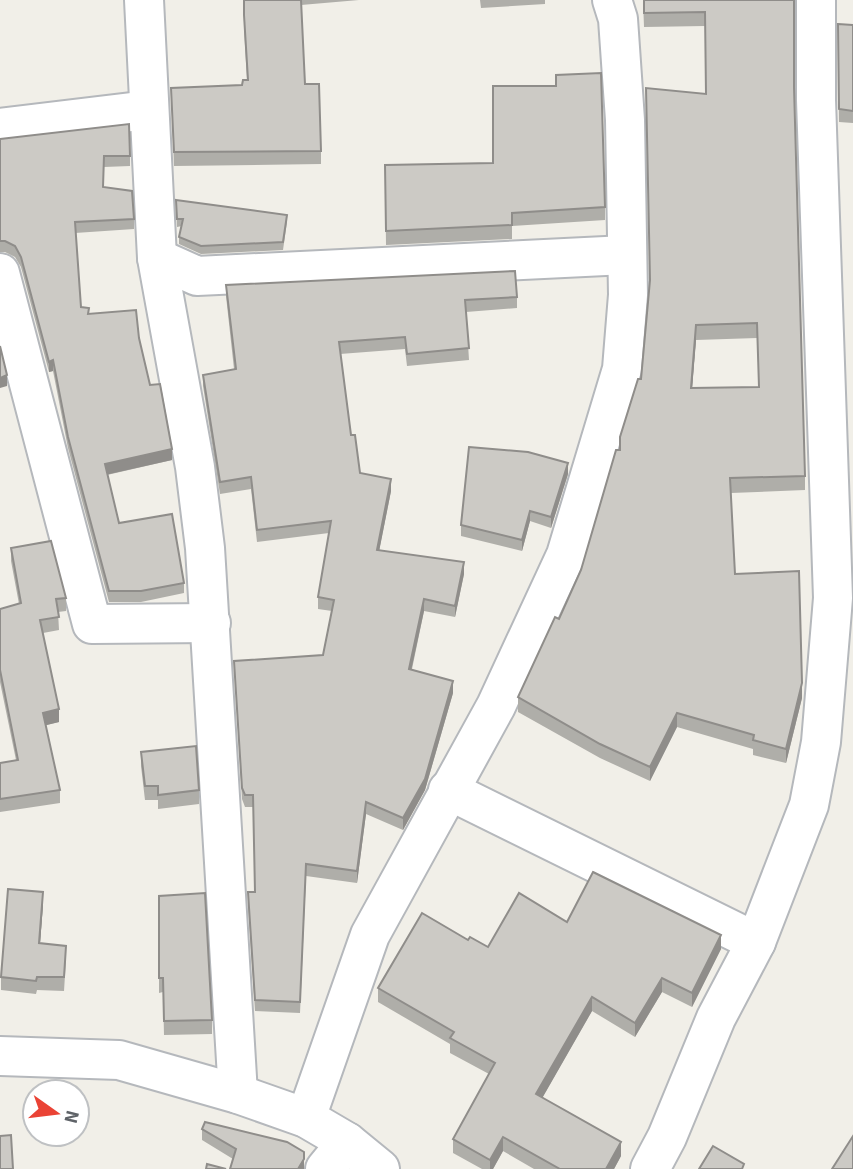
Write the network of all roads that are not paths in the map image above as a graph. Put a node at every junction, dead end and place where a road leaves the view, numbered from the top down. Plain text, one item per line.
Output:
1 (144, 0) edge
2 (612, 0) edge
3 (816, 0) edge
4 (148, 110) junction
5 (0, 128) edge
6 (626, 255) junction
7 (157, 258) junction
8 (0, 272) edge
9 (211, 623) junction
10 (449, 790) junction
11 (756, 942) junction
12 (0, 1056) edge
13 (238, 1094) junction
14 (306, 1118) junction
15 (336, 1155) edge
16 (380, 1169) edge
17 (650, 1169) edge

1 - 4 street
2 - 6 street
3 - 11 street
4 - 5 street
4 - 7 street
6 - 7 street
6 - 10 street
7 - 9 street
8 - 9 street
9 - 13 street
10 - 11 street
10 - 14 street
11 - 17 street
12 - 13 street
13 - 14 street
14 - 15 street
15 - 16 street

